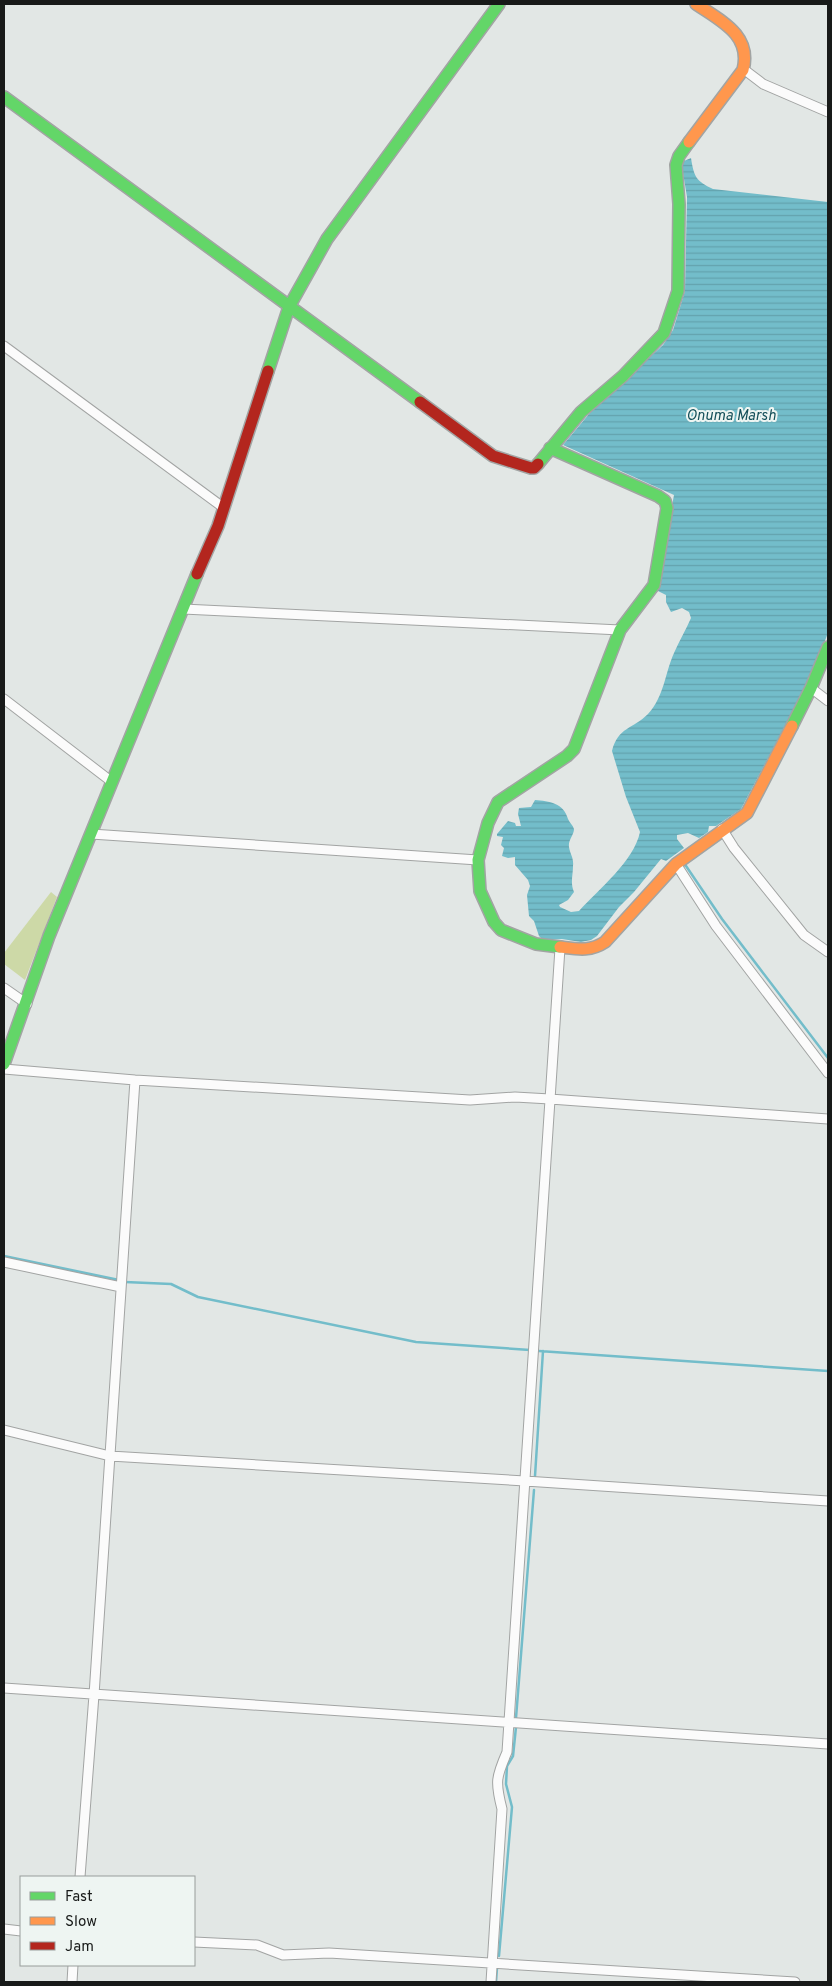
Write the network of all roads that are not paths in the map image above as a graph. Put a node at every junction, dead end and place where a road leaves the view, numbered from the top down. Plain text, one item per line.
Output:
1 (499, 4) edge
2 (696, 4) edge
3 (748, 73) junction
4 (4, 98) edge
5 (828, 112) edge
6 (289, 307) junction
7 (4, 346) edge
8 (550, 448) junction
9 (224, 508) junction
10 (182, 609) junction
11 (620, 630) junction
12 (828, 647) edge
13 (811, 688) junction
14 (4, 699) edge
15 (828, 701) edge
16 (112, 782) junction
17 (722, 829) junction
18 (90, 834) junction
19 (478, 860) junction
20 (679, 861) junction
21 (560, 948) junction
22 (828, 952) edge
23 (4, 988) edge
24 (27, 1004) junction
25 (4, 1064) edge
26 (4, 1069) edge
27 (828, 1073) edge
28 (135, 1080) junction
29 (550, 1099) junction
30 (828, 1119) edge
31 (4, 1262) edge
32 (121, 1282) junction
33 (4, 1430) edge
34 (110, 1456) junction
35 (525, 1481) junction
36 (828, 1502) edge
37 (4, 1688) edge
38 (94, 1695) junction
39 (509, 1723) junction
40 (828, 1744) edge
41 (80, 1876) edge
42 (4, 1929) edge
43 (20, 1930) edge
44 (195, 1942) edge
45 (492, 1963) junction
46 (73, 1966) edge
47 (72, 1982) edge
48 (491, 1982) edge
49 (795, 1982) edge

1 - 6 street
2 - 3 street
3 - 5 street
3 - 8 street
4 - 6 street
6 - 8 street
6 - 9 street
7 - 9 street
8 - 11 street
9 - 10 street
10 - 11 street
10 - 16 street
11 - 19 street
12 - 13 street
13 - 15 street
13 - 17 street
14 - 16 street
16 - 18 street
17 - 20 street
17 - 22 street
18 - 19 street
18 - 24 street
19 - 21 street
20 - 21 street
20 - 27 street
21 - 29 street
23 - 24 street
24 - 25 street
26 - 28 street
28 - 29 street
28 - 32 street
29 - 30 street
29 - 35 street
31 - 32 street
32 - 34 street
33 - 34 street
34 - 35 street
34 - 38 street
35 - 36 street
35 - 39 street
37 - 38 street
38 - 39 street
38 - 41 street
39 - 40 street
39 - 45 street
42 - 43 street
44 - 45 street
45 - 48 street
45 - 49 street
46 - 47 street

